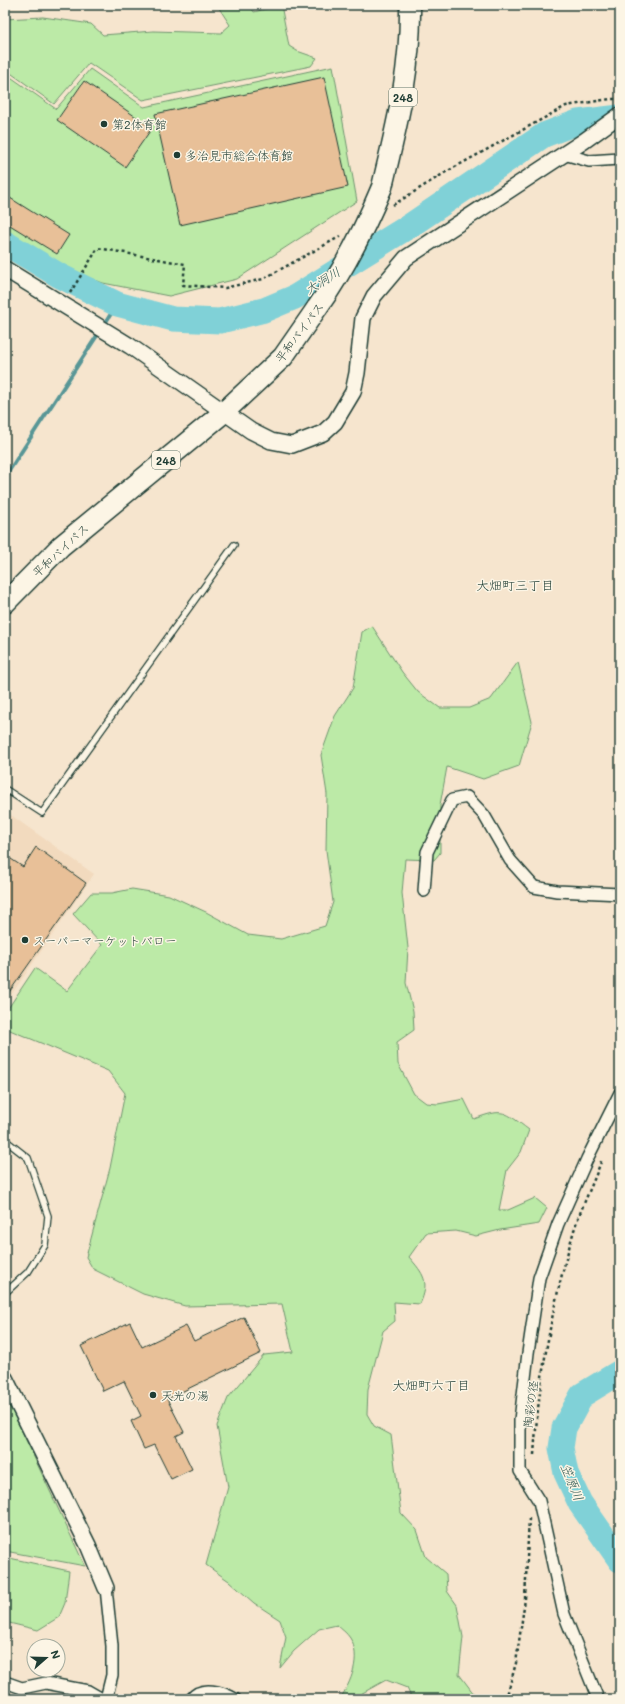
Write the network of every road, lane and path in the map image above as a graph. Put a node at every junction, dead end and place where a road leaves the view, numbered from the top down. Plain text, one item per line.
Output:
1 (410, 5) edge
2 (620, 100) edge
3 (620, 115) edge
4 (564, 154) junction
5 (620, 159) edge
6 (387, 208) dead end
7 (342, 236) dead end
8 (5, 269) edge
9 (72, 289) dead end
10 (223, 412) junction
11 (234, 545) dead end
12 (5, 603) edge
13 (5, 789) edge
14 (424, 892) dead end
15 (620, 894) edge
16 (620, 1093) edge
17 (5, 1140) edge
18 (605, 1152) dead end
19 (5, 1293) edge
20 (5, 1378) edge
21 (533, 1460) dead end
22 (531, 1490) junction
23 (106, 1588) joint
24 (5, 1682) edge
25 (102, 1699) edge
26 (106, 1699) edge
27 (191, 1699) edge
28 (235, 1699) edge
29 (506, 1699) edge
30 (598, 1699) edge

1 - 10 highway, 平和バイパス / 248, bridge
2 - 6 path
3 - 4 street
4 - 5 street
4 - 10 street
7 - 9 path
8 - 10 street
10 - 12 highway, 平和バイパス / 248
11 - 13 lane
14 - 15 street
16 - 22 street
17 - 19 lane
18 - 21 path, 陶彩の径
20 - 23 street
22 - 29 path
22 - 30 street
23 - 26 street
24 - 25 street
27 - 28 street

